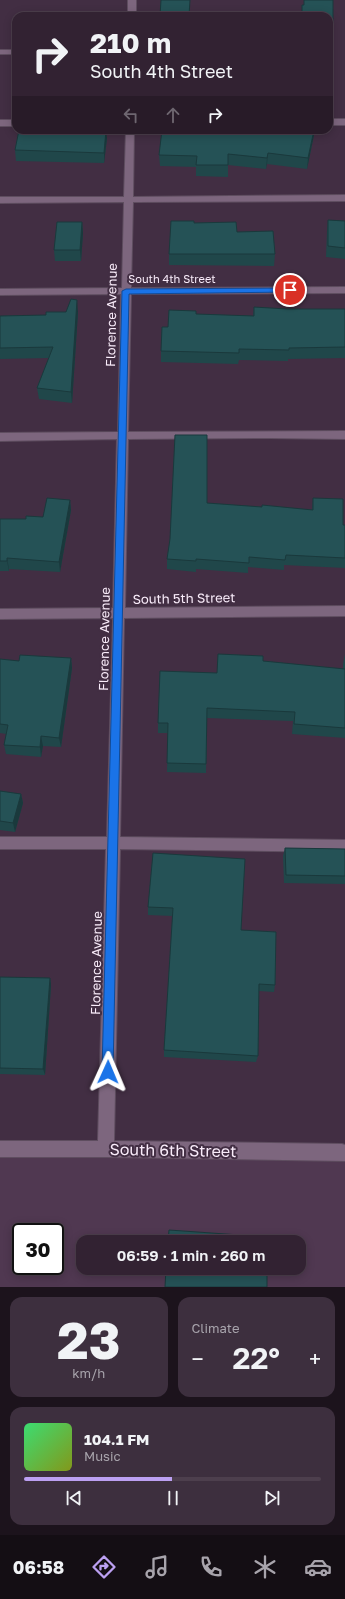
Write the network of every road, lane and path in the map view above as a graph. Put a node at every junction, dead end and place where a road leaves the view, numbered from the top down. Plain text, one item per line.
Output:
1 (132, 0) edge
2 (132, 12) edge
3 (0, 52) edge
4 (12, 52) edge
5 (333, 122) edge
6 (345, 122) edge
7 (0, 123) edge
8 (12, 123) edge
9 (130, 134) edge
10 (345, 198) edge
11 (0, 200) edge
12 (128, 200) junction
13 (345, 290) edge
14 (126, 291) junction
15 (0, 292) edge
16 (345, 435) edge
17 (123, 436) junction
18 (0, 438) edge
19 (345, 611) edge
20 (118, 613) junction
21 (0, 614) edge
22 (0, 843) edge
23 (113, 843) junction
24 (345, 846) edge
25 (0, 1149) edge
26 (106, 1149) junction
27 (344, 1149) edge

1 - 2 street
3 - 4 street
5 - 6 street
7 - 8 street
9 - 12 street, Florence Avenue
10 - 12 street
11 - 12 street
12 - 14 street, Florence Avenue
13 - 14 street, South 4th Street
14 - 15 street, South 4th Street
14 - 17 street, Florence Avenue
16 - 17 street
17 - 18 street
17 - 20 street, Florence Avenue
19 - 20 street, South 5th Street
20 - 21 street, South 5th Street
20 - 23 street, Florence Avenue
22 - 23 street
23 - 24 street
23 - 26 street, Florence Avenue
25 - 26 street, South 6th Street
26 - 27 street, South 6th Street

